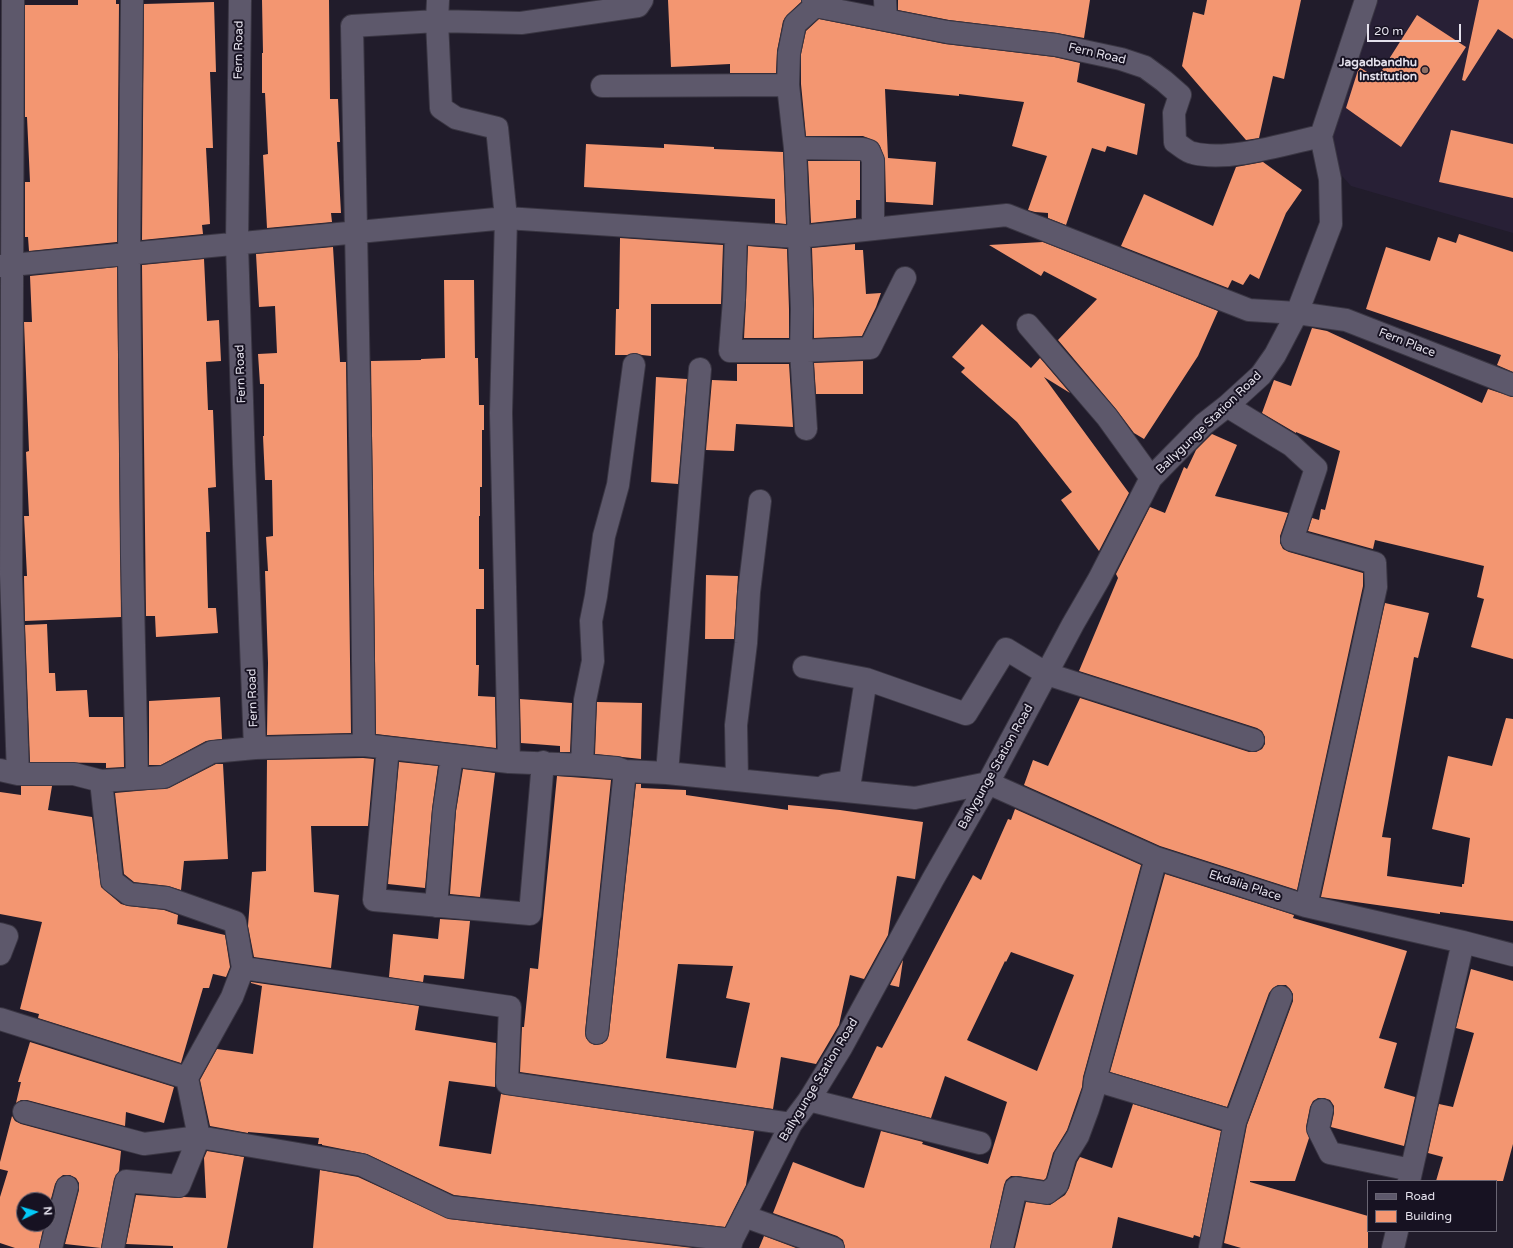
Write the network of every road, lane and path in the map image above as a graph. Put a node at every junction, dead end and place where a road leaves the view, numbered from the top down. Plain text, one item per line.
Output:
1 (12, 0) edge
2 (132, 0) edge
3 (240, 0) edge
4 (642, 0) edge
5 (1366, 0) edge
6 (814, 3) edge
7 (885, 9) edge
8 (437, 10) edge
9 (788, 85) junction
10 (602, 86) dead end
11 (1321, 136) junction
12 (795, 148) junction
13 (506, 218) junction
14 (873, 229) junction
15 (356, 233) junction
16 (736, 233) junction
17 (798, 237) junction
18 (237, 244) junction
19 (129, 254) junction
20 (6, 266) edge
21 (905, 278) dead end
22 (1297, 313) junction
23 (1028, 325) dead end
24 (800, 351) junction
25 (634, 365) dead end
26 (700, 369) dead end
27 (1513, 385) edge
28 (1227, 406) junction
29 (806, 429) dead end
30 (1151, 478) junction
31 (760, 501) dead end
32 (804, 667) dead end
33 (1047, 674) junction
34 (866, 679) junction
35 (1253, 740) dead end
36 (364, 745) junction
37 (255, 748) junction
38 (388, 748) junction
39 (452, 756) junction
40 (509, 762) junction
41 (543, 762) junction
42 (582, 765) junction
43 (625, 771) junction
44 (9, 772) edge
45 (667, 773) junction
46 (137, 778) junction
47 (737, 780) junction
48 (101, 781) junction
49 (988, 783) junction
50 (824, 789) junction
51 (1156, 858) junction
52 (436, 906) junction
53 (1306, 906) junction
54 (0, 934) edge
55 (1462, 942) junction
56 (0, 954) edge
57 (1513, 955) edge
58 (243, 968) junction
59 (1281, 997) dead end
60 (0, 1019) edge
61 (597, 1033) dead end
62 (187, 1078) junction
63 (1095, 1080) junction
64 (808, 1100) junction
65 (1322, 1110) dead end
66 (24, 1112) dead end
67 (1235, 1122) junction
68 (791, 1124) junction
69 (199, 1137) junction
70 (980, 1143) dead end
71 (1410, 1175) edge
72 (67, 1187) dead end
73 (744, 1216) junction
74 (1397, 1232) edge
75 (731, 1244) edge
76 (51, 1248) edge
77 (113, 1248) edge
78 (833, 1248) edge
79 (1002, 1248) edge
80 (1210, 1248) edge
81 (1393, 1248) edge

1 - 20 street
2 - 19 street
3 - 18 street, Fern Road
4 - 8 street
5 - 11 street
6 - 7 street, Fern Road
6 - 9 street
7 - 11 street, Fern Road
8 - 13 street
8 - 15 street
9 - 10 street
9 - 12 street
11 - 22 street, Ballygunge Station Road
12 - 14 street
12 - 17 street
13 - 15 street, Fern Place
13 - 16 street, Fern Place
13 - 40 street
14 - 17 street, Fern Place
14 - 22 street, Fern Place
15 - 18 street, Fern Place
15 - 36 street
16 - 17 street, Fern Place
16 - 24 street
17 - 24 street
18 - 19 street, Fern Place
18 - 37 street, Fern Road
19 - 20 street, Fern Place
19 - 46 street
20 - 44 street
21 - 24 street
22 - 27 street, Fern Place
22 - 28 street, Ballygunge Station Road
23 - 30 street
24 - 29 street
25 - 42 street
26 - 45 street
28 - 30 street, Ballygunge Station Road
28 - 53 street
30 - 33 street, Ballygunge Station Road
31 - 47 street
32 - 34 street
33 - 34 street
33 - 35 street
33 - 49 street, Ballygunge Station Road
34 - 50 street
36 - 37 street
36 - 38 street
37 - 46 street
38 - 39 street
38 - 52 street
39 - 40 street
39 - 52 street
40 - 41 street
41 - 42 street
41 - 52 street
42 - 43 street
43 - 45 street
43 - 61 street
44 - 48 street
45 - 47 street
46 - 48 street
47 - 50 street
48 - 58 street
49 - 50 street
49 - 51 street, Ekdalia Place
49 - 64 street, Ballygunge Station Road
51 - 53 street, Ekdalia Place
51 - 63 street
53 - 55 street, Ekdalia Place
54 - 56 street
55 - 57 street, Ekdalia Place
55 - 71 street
58 - 62 street
58 - 68 street
59 - 67 street
60 - 62 street
62 - 69 street
63 - 67 street
63 - 79 street
64 - 68 street, Ballygunge Station Road
64 - 70 street
65 - 71 street
66 - 69 street
67 - 80 street
68 - 73 street, Ballygunge Station Road
69 - 75 street
69 - 77 street
72 - 76 street
73 - 75 street, Ballygunge Station Road
73 - 78 street
74 - 81 street

